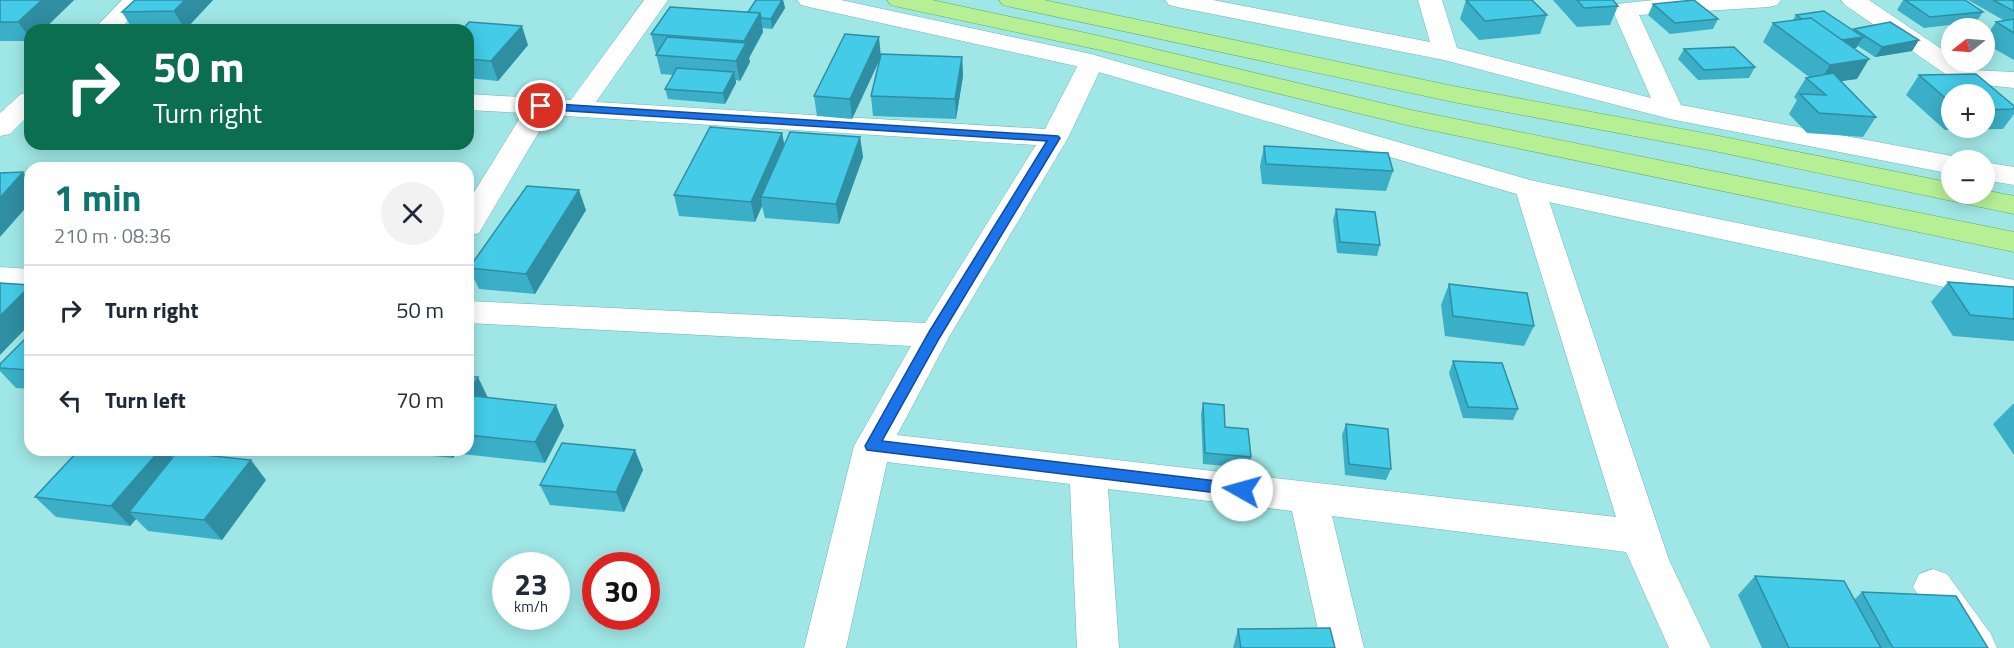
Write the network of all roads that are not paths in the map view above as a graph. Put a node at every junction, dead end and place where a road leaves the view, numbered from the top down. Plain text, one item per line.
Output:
1 (136, 0) edge
2 (656, 0) edge
3 (809, 0) edge
4 (899, 0) edge
5 (1011, 0) edge
6 (1178, 0) edge
7 (1431, 0) edge
8 (1769, 0) edge
9 (1853, 0) edge
10 (1622, 4) edge
11 (111, 24) edge
12 (1446, 54) junction
13 (1091, 62) junction
14 (2014, 80) edge
15 (474, 102) edge
16 (541, 106) junction
17 (20, 108) edge
18 (578, 109) junction
19 (1670, 111) junction
20 (0, 128) edge
21 (1054, 138) junction
22 (1941, 163) edge
23 (1995, 173) edge
24 (2014, 176) edge
25 (1530, 189) junction
26 (1941, 190) edge
27 (1995, 201) edge
28 (2014, 205) edge
29 (474, 216) edge
30 (2014, 242) edge
31 (0, 278) edge
32 (24, 280) edge
33 (2014, 291) edge
34 (474, 312) edge
35 (934, 335) junction
36 (872, 446) junction
37 (1088, 471) junction
38 (1308, 498) junction
39 (1642, 537) junction
40 (1933, 587) dead end
41 (825, 648) edge
42 (1098, 648) edge
43 (1343, 648) edge
44 (1690, 648) edge
45 (1976, 648) edge

1 - 11 street
2 - 18 street
3 - 13 street
4 - 30 highway
5 - 26 highway
6 - 12 street
7 - 12 street
8 - 10 street
9 - 14 street
10 - 19 street
12 - 19 street
13 - 21 street
13 - 25 street
15 - 16 street
16 - 18 street
16 - 29 street
17 - 20 street
18 - 21 street
19 - 22 street
21 - 35 street
23 - 24 street
25 - 33 street
25 - 39 street
27 - 28 highway
31 - 32 street
34 - 35 street
35 - 36 street
36 - 37 street
36 - 41 street
37 - 38 street
37 - 42 street
38 - 39 street
38 - 43 street
39 - 44 street
40 - 45 street

